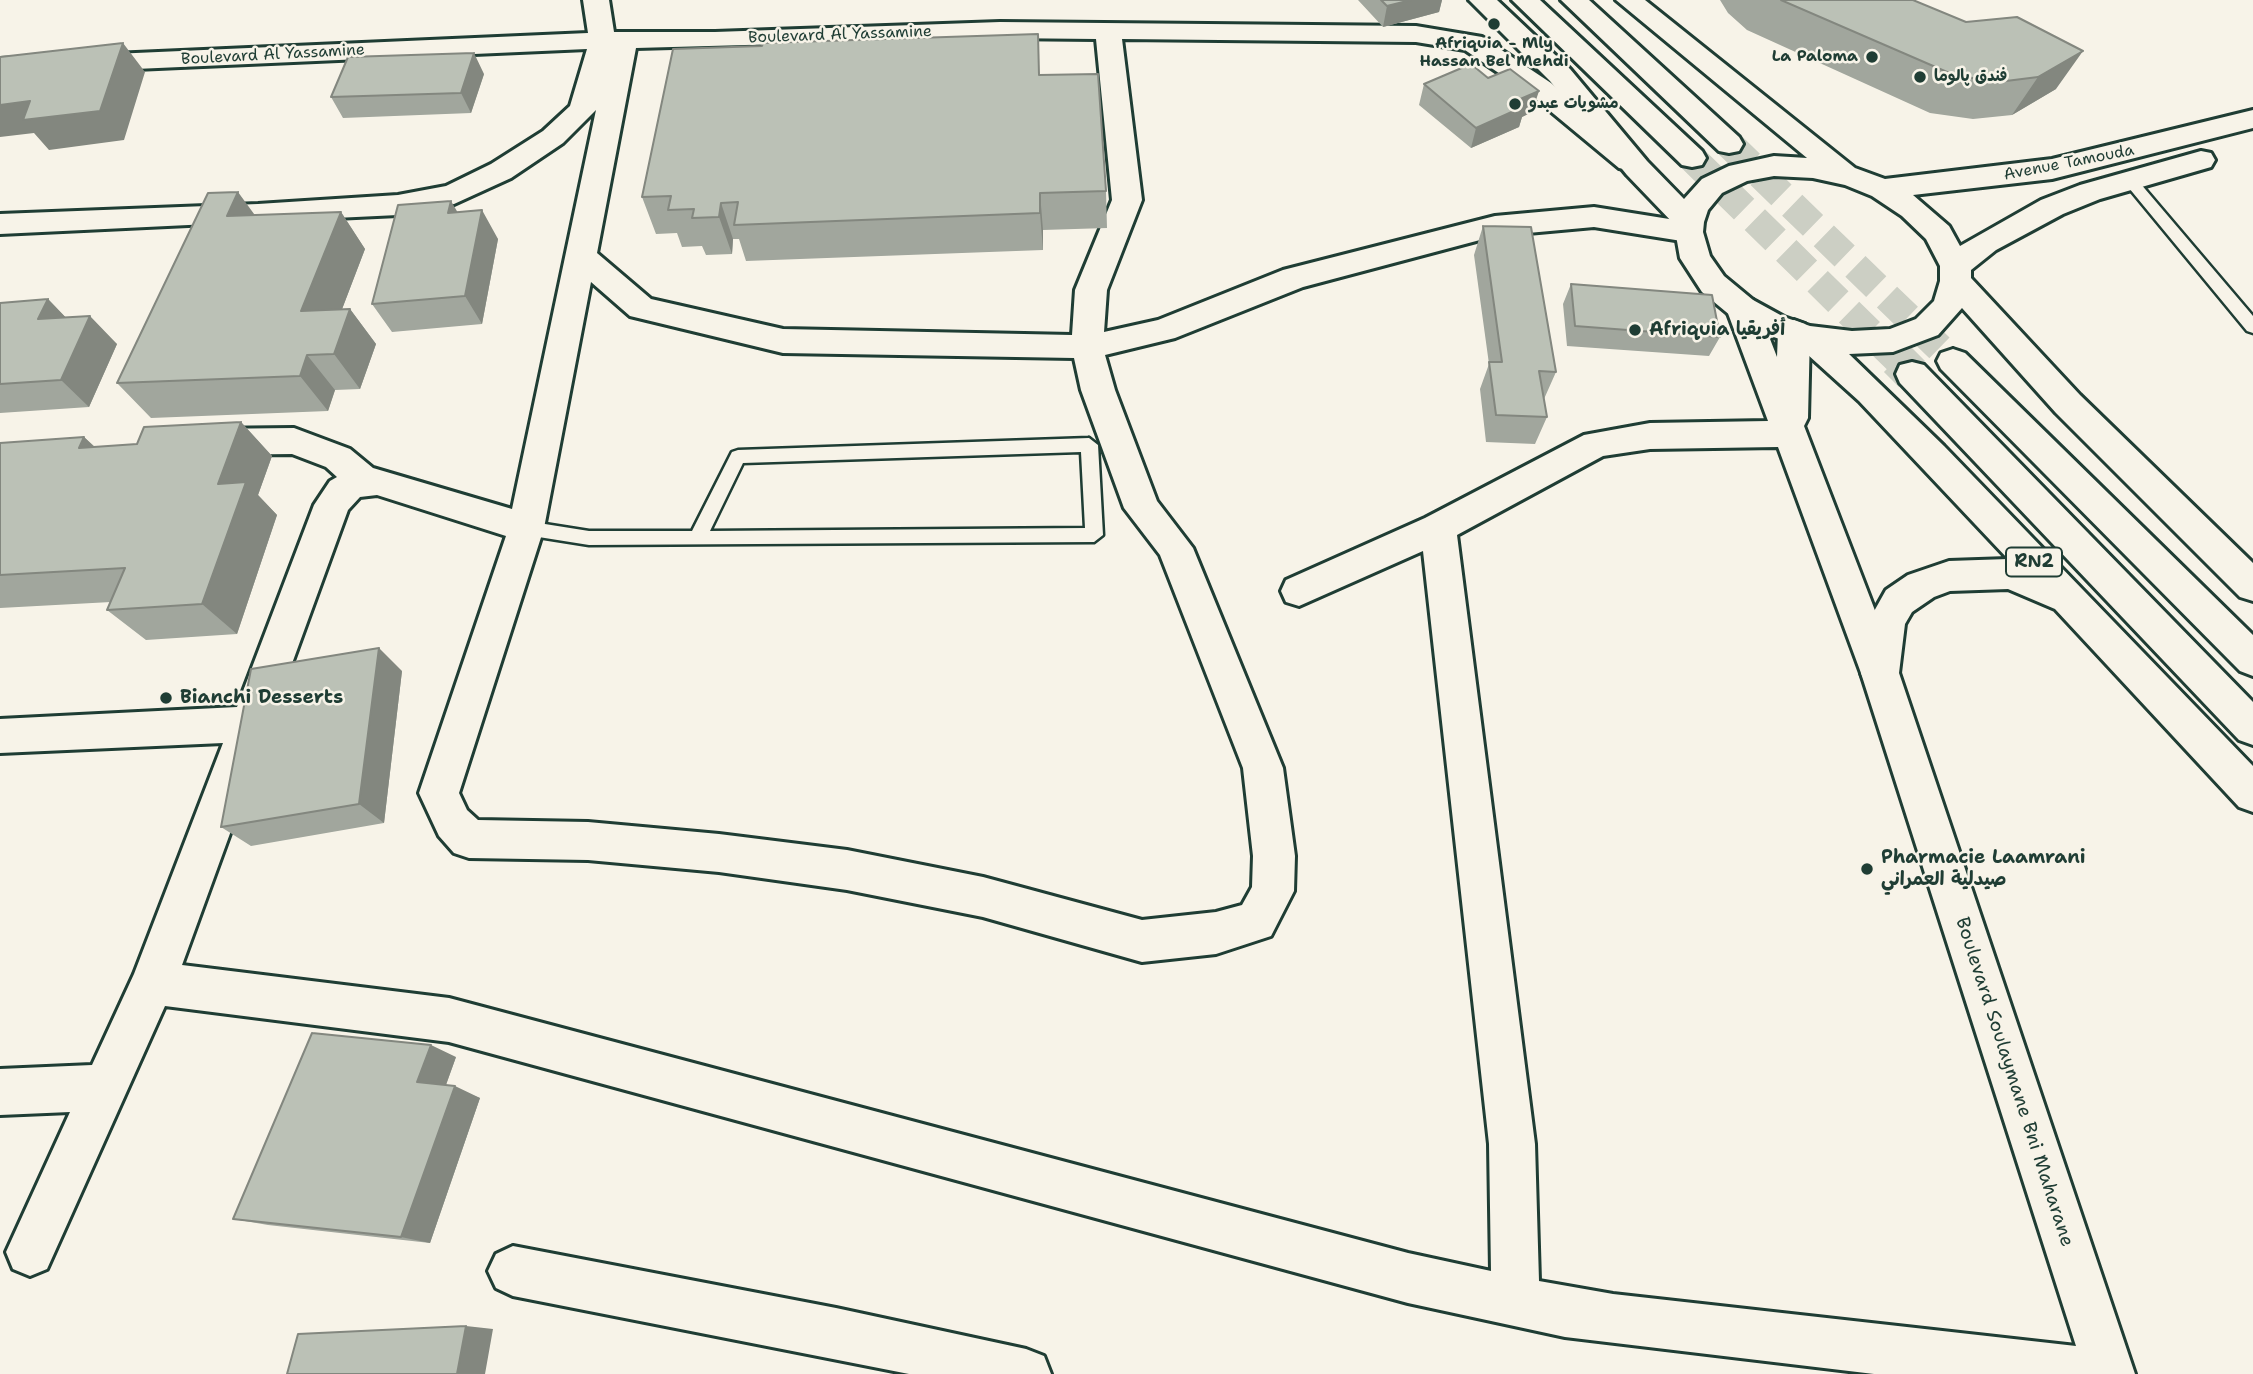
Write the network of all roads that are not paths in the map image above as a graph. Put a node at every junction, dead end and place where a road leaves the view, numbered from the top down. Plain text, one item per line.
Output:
1 (596, 0) edge
2 (1482, 0) edge
3 (1525, 0) edge
4 (1574, 0) edge
5 (1629, 0) edge
6 (1108, 30) junction
7 (613, 40) junction
8 (0, 67) edge
9 (2253, 119) edge
10 (1730, 144) tunnel mouth
11 (2253, 146) edge
12 (1692, 158) tunnel mouth
13 (1637, 168) junction
14 (1853, 177) junction
15 (2129, 179) junction
16 (1882, 189) junction
17 (0, 224) edge
18 (1688, 227) junction
19 (581, 257) junction
20 (1955, 273) junction
21 (1742, 308) junction
22 (2253, 327) edge
23 (1801, 334) junction
24 (1087, 347) junction
25 (1953, 361) tunnel mouth
26 (1912, 374) tunnel mouth
27 (1791, 434) junction
28 (174, 444) edge
29 (364, 481) junction
30 (526, 528) junction
31 (1438, 528) junction
32 (697, 538) junction
33 (2253, 586) edge
34 (1299, 591) dead end
35 (2072, 602) junction
36 (2253, 660) edge
37 (1880, 673) junction
38 (250, 724) junction
39 (2253, 728) edge
40 (0, 736) edge
41 (2253, 794) edge
42 (153, 984) junction
43 (106, 1087) junction
44 (0, 1092) edge
45 (30, 1252) dead end
46 (513, 1271) dead end
47 (1513, 1300) junction
48 (1026, 1374) edge
49 (2095, 1374) edge
50 (2110, 1374) edge

1 - 7 main road
2 - 13 main road
3 - 12 main road
4 - 10 main road
5 - 14 main road
6 - 7 main road, Boulevard Al Yassamine
6 - 13 main road, Boulevard Al Yassamine
6 - 24 main road
7 - 8 main road, Boulevard Al Yassamine
7 - 17 main road
7 - 19 main road
9 - 16 main road, Avenue Tamouda
11 - 15 main road, Avenue Tamouda / RN2
13 - 18 main road
14 - 16 main road
14 - 18 main road
15 - 20 main road, Avenue Tamouda / RN2
15 - 22 lane
16 - 20 main road
18 - 21 main road, RN2
18 - 24 main road
19 - 24 main road
19 - 30 main road
20 - 23 main road, RN2
20 - 33 main road
21 - 23 main road, RN2
21 - 27 main road, Boulevard Soulaymane Bni Maharane
23 - 27 main road, Boulevard Soulaymane Bni Maharane
23 - 35 main road, RN2
24 - 30 main road
25 - 36 main road
26 - 39 main road
27 - 31 main road
27 - 37 main road, Boulevard Soulaymane Bni Maharane
28 - 29 main road
29 - 30 main road
29 - 38 main road
30 - 32 lane
31 - 34 main road
31 - 47 main road
32 - 32 lane
35 - 37 main road
35 - 41 main road, RN2
37 - 50 main road, Boulevard Soulaymane Bni Maharane
38 - 40 main road
38 - 42 main road
42 - 43 main road
42 - 47 main road
43 - 44 main road
43 - 45 main road
46 - 48 main road
47 - 49 main road

